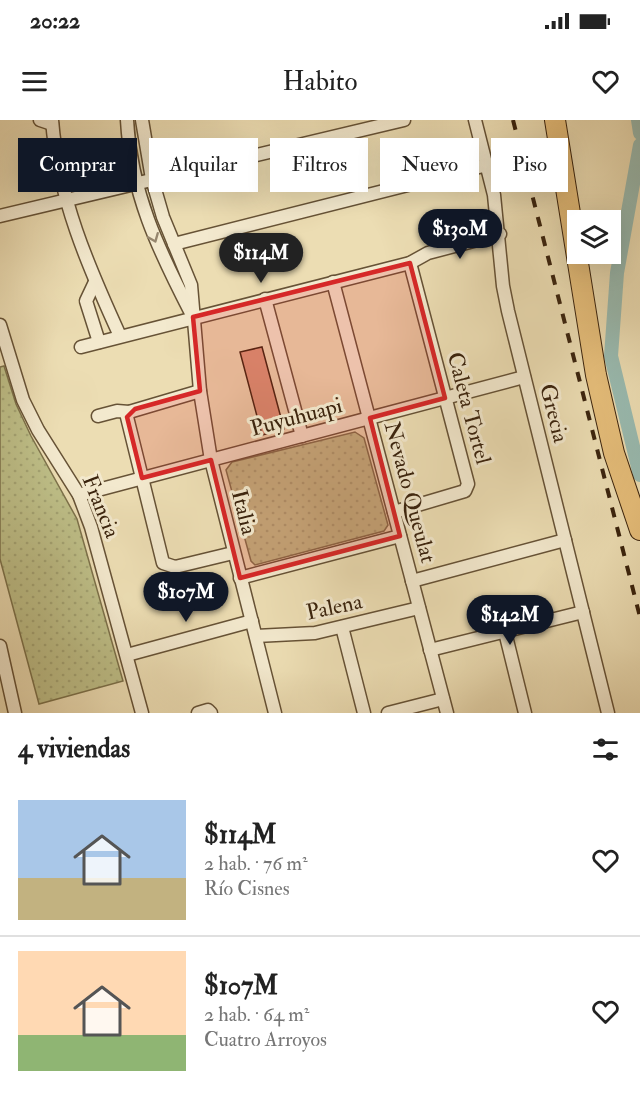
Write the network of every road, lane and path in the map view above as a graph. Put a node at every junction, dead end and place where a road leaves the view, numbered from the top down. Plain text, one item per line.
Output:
1 (127, 120) edge
2 (142, 120) edge
3 (404, 120) edge
4 (475, 120) edge
5 (555, 120) edge
6 (48, 121) edge
7 (129, 138) edge
8 (258, 154) edge
9 (149, 161) edge
10 (487, 165) junction
11 (137, 191) edge
12 (98, 192) edge
13 (156, 192) edge
14 (66, 200) junction
15 (0, 216) edge
16 (500, 234) junction
17 (174, 244) junction
18 (410, 262) junction
19 (95, 282) junction
20 (333, 282) junction
21 (265, 299) junction
22 (193, 317) junction
23 (0, 325) edge
24 (120, 336) junction
25 (99, 342) junction
26 (81, 346) dead end
27 (524, 376) junction
28 (200, 391) junction
29 (446, 398) junction
30 (129, 412) junction
31 (98, 416) dead end
32 (370, 418) junction
33 (302, 436) junction
34 (211, 460) junction
35 (142, 478) junction
36 (79, 495) junction
37 (394, 512) junction
38 (640, 530) edge
39 (400, 536) junction
40 (565, 540) junction
41 (233, 553) junction
42 (240, 578) junction
43 (412, 581) junction
44 (419, 608) junction
45 (583, 612) junction
46 (252, 621) junction
47 (342, 627) junction
48 (505, 632) junction
49 (255, 636) junction
50 (0, 646) edge
51 (430, 650) junction
52 (127, 655) junction
53 (443, 699) junction
54 (15, 713) edge
55 (142, 713) edge
56 (198, 713) edge
57 (211, 713) edge
58 (275, 713) edge
59 (364, 713) edge
60 (388, 713) edge
61 (447, 713) edge
62 (525, 713) edge
63 (608, 713) edge

1 - 7 street, Italia
2 - 9 street, Italia
3 - 8 street
4 - 10 street, Grecia
5 - 38 main road
6 - 14 street
10 - 16 street, Grecia
10 - 17 street
11 -> 22 street, Italia
12 - 14 street
13 - 17 street, Italia
14 - 15 street
14 - 19 street
16 - 18 street
16 - 27 street, Grecia
17 - 22 street, Italia
18 - 20 street
18 - 29 street, Caleta Tortel
19 - 24 street
19 - 25 street
20 - 21 street
20 - 32 street, Nevado Queulat
21 - 22 street
21 - 33 street
22 - 24 street
22 - 28 street, Italia
23 - 36 street, Francia
24 - 25 street
25 - 26 street
27 - 29 street, Puyuhuapi
27 - 40 street, Grecia
28 - 30 street
28 - 34 street, Italia
29 - 32 street, Puyuhuapi
29 - 37 street, Caleta Tortel
30 - 31 street
30 - 35 street
32 - 33 street, Puyuhuapi
32 - 37 street, Nevado Queulat
33 - 34 street, Puyuhuapi
34 - 35 street, Puyuhuapi
34 - 41 street, Italia
35 - 36 street, Puyuhuapi
35 - 41 street
36 - 52 street, Francia
37 - 39 street, Nevado Queulat
39 - 42 street
39 - 43 street, Nevado Queulat
40 - 43 street
40 - 45 street, Grecia
41 - 42 street, Italia
42 - 46 street, Italia
43 - 44 street, Nevado Queulat
44 - 47 street, Palena
44 - 51 street, Nevado Queulat
45 - 48 street
45 - 63 street, Grecia
46 - 49 street, Italia
46 - 52 street
47 - 49 street, Palena
47 - 59 street
48 - 51 street
48 - 62 street
49 - 58 street, Italia
50 - 54 street
51 - 53 street, Nevado Queulat
52 - 55 street, Francia
53 - 60 street
53 - 61 street, Nevado Queulat
56 - 57 street

